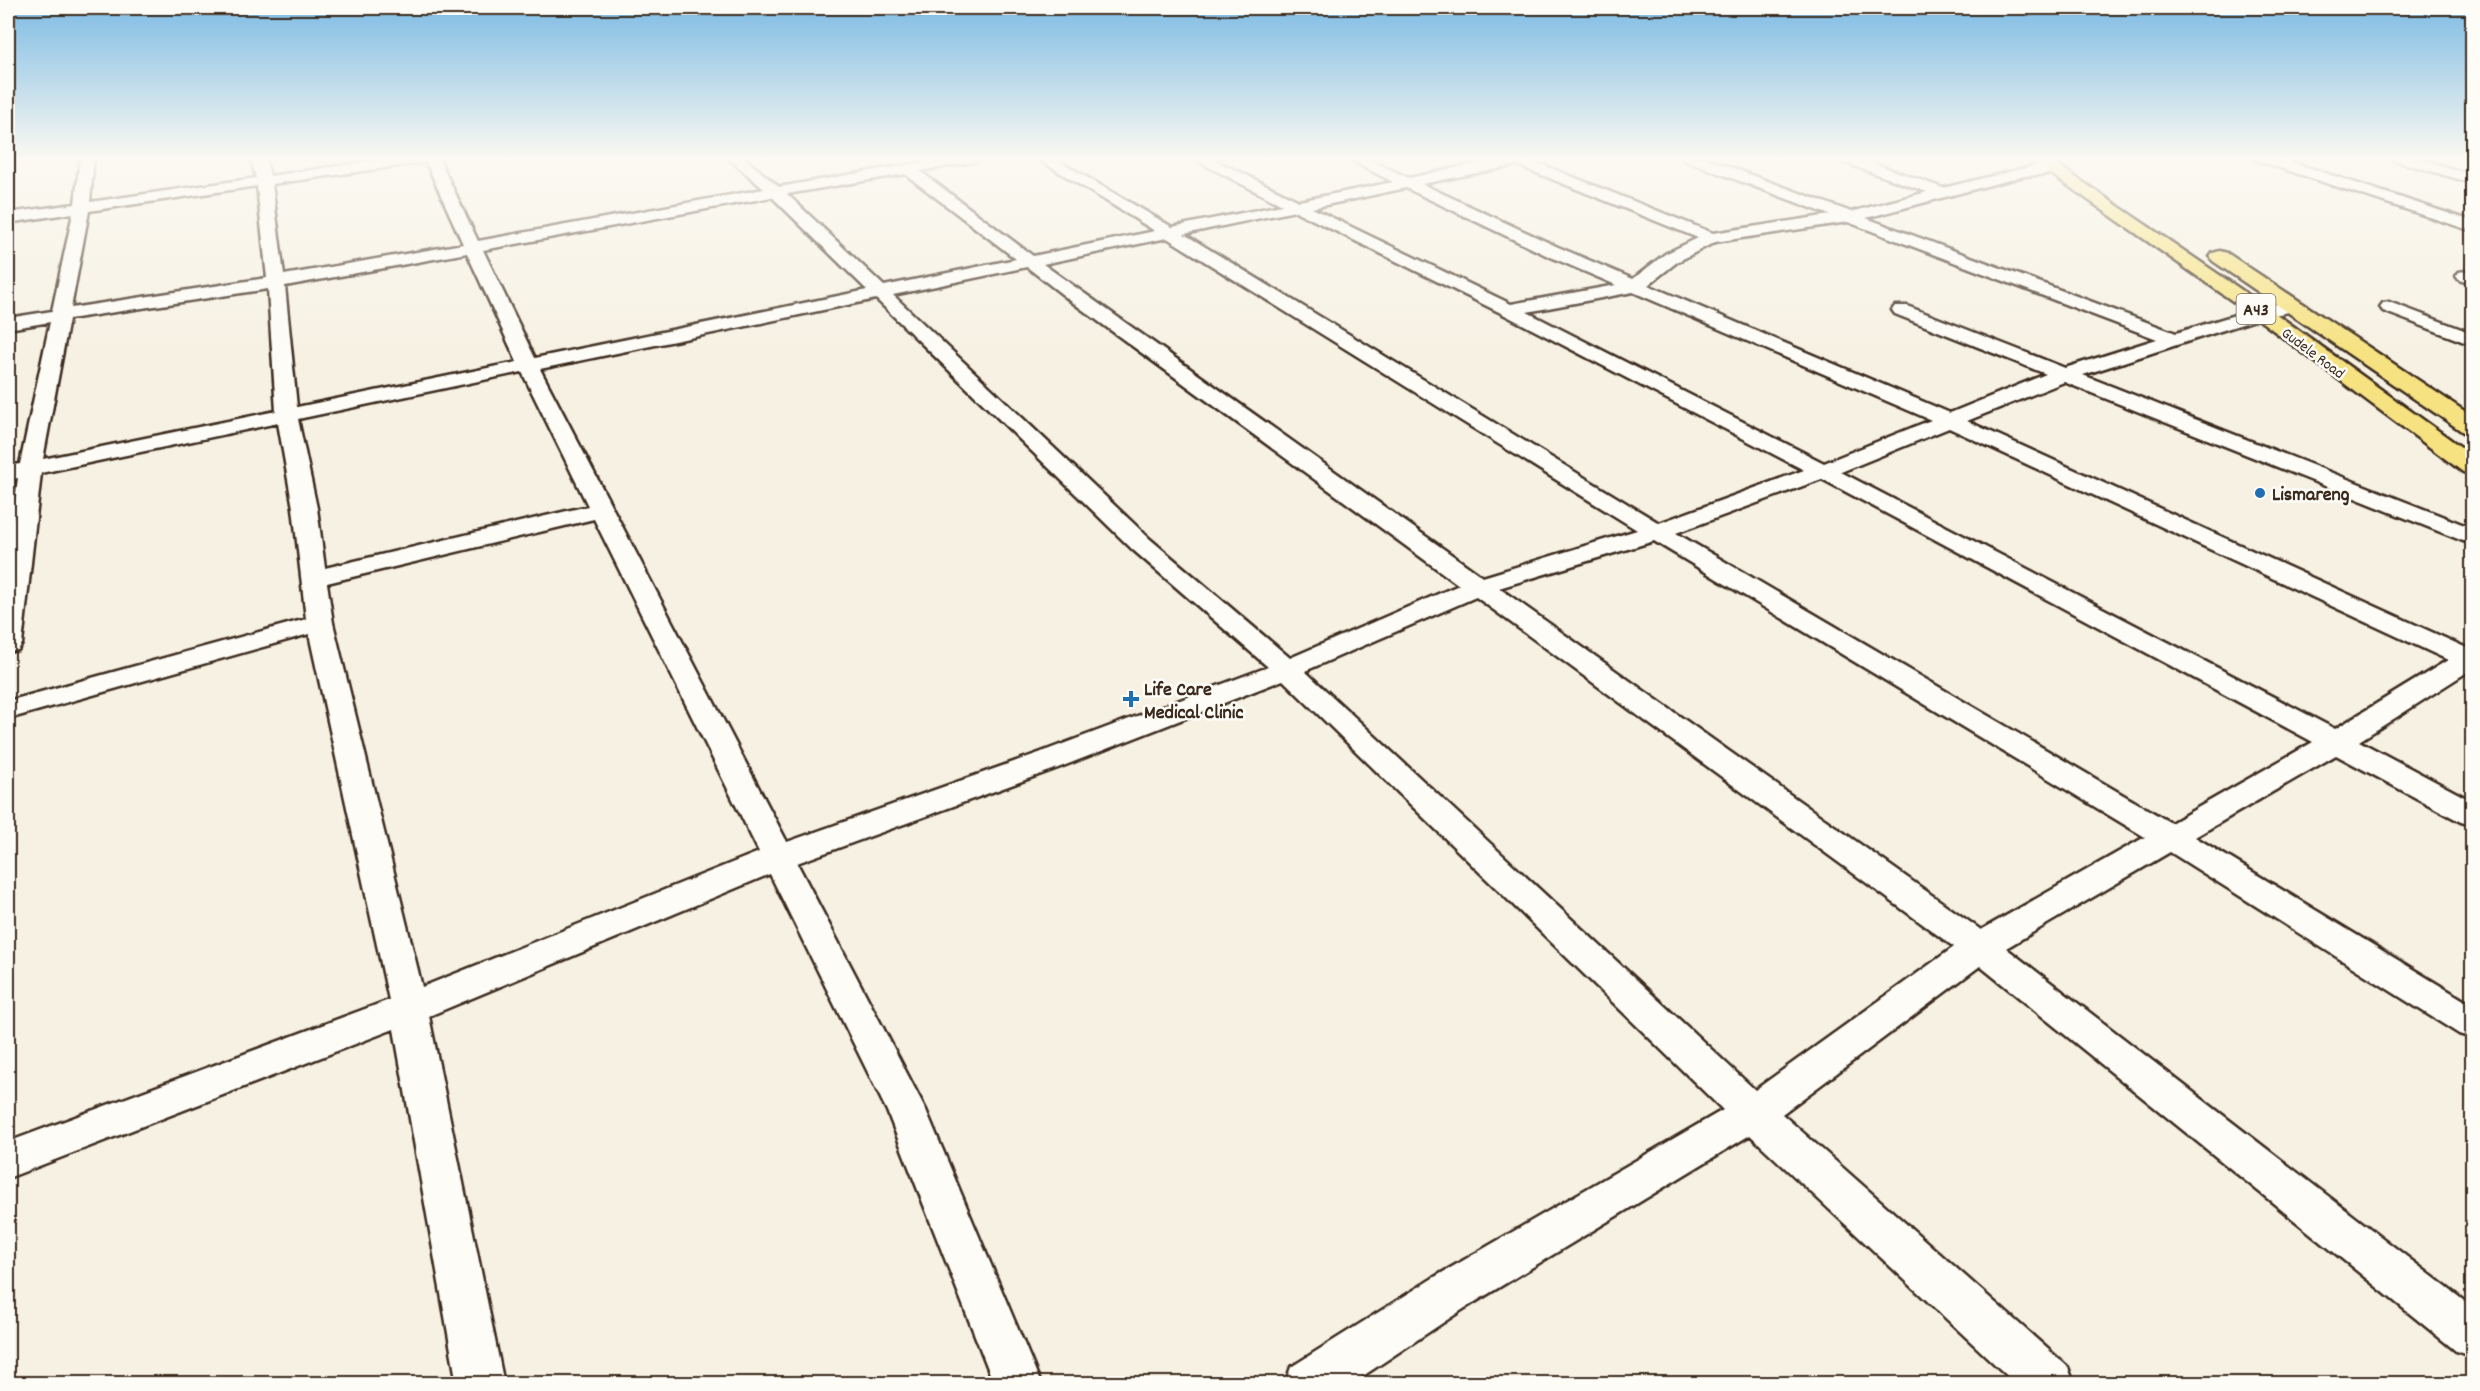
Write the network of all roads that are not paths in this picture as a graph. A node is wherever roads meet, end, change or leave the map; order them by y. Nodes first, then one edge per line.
1 (79, 222) edge
2 (268, 222) edge
3 (461, 222) edge
4 (611, 222) edge
5 (807, 222) edge
6 (978, 222) edge
7 (1152, 222) edge
8 (1217, 222) edge
9 (1327, 222) edge
10 (1491, 222) edge
11 (1672, 222) edge
12 (1823, 222) edge
13 (1861, 222) edge
14 (2127, 222) edge
15 (1169, 232) junction
16 (1710, 238) junction
17 (473, 247) junction
18 (2208, 248) dead end
19 (1029, 261) junction
20 (276, 282) junction
21 (1636, 286) junction
22 (878, 292) junction
23 (2293, 306) junction
24 (2389, 307) dead end
25 (1509, 310) junction
26 (1901, 310) dead end
27 (2261, 312) junction
28 (62, 314) junction
29 (8, 323) edge
30 (2176, 339) junction
31 (2472, 339) edge
32 (528, 365) junction
33 (2065, 374) junction
34 (287, 415) junction
35 (1949, 420) junction
36 (2472, 427) edge
37 (2472, 467) edge
38 (30, 469) junction
39 (1823, 471) junction
40 (8, 473) edge
41 (602, 510) junction
42 (1657, 532) junction
43 (2472, 536) edge
44 (315, 578) junction
45 (1479, 586) junction
46 (320, 623) junction
47 (8, 644) edge
48 (2471, 659) edge
49 (1287, 669) junction
50 (8, 710) edge
51 (2338, 741) junction
52 (2472, 814) edge
53 (2170, 837) junction
54 (779, 857) junction
55 (1980, 947) junction
56 (409, 1008) junction
57 (2472, 1023) edge
58 (1753, 1113) junction
59 (8, 1160) edge
60 (2472, 1335) edge
61 (481, 1383) edge
62 (1018, 1383) edge
63 (1308, 1383) edge
64 (2051, 1383) edge

1 - 28 street
2 - 20 street
3 - 17 street
4 - 17 street
5 - 22 street
6 - 19 street
7 - 15 street
8 - 15 street
9 - 25 street
10 - 21 street
11 - 16 street
12 - 16 street
13 - 30 street
14 - 27 highway, Gudele Road / A43
15 - 19 street
15 - 42 street
16 - 21 street
17 - 20 street
17 - 32 street
18 - 23 highway, Gudele Road / A43
19 - 22 street
19 - 45 street
20 - 28 street
20 - 34 street
21 - 25 street
21 - 35 street
22 - 32 street
22 - 49 street
23 - 27 street
23 - 36 highway, Gudele Road / A43
24 - 31 street
25 - 39 street
26 - 33 street
27 - 30 street
27 - 37 highway, Gudele Road / A43
28 - 29 street
28 - 38 street
30 - 33 street
32 - 34 street
32 - 41 street
33 - 35 street
33 - 43 street
34 - 38 street
34 - 44 street
35 - 39 street
35 - 48 street
38 - 40 street
38 - 47 street
39 - 42 street
39 - 51 street
41 - 44 street
41 - 54 street
42 - 45 street
42 - 53 street
44 - 46 street
45 - 49 street
45 - 55 street
46 - 50 street
46 - 56 street
48 - 51 street
49 - 54 street
49 - 58 street
51 - 52 street
51 - 53 street
53 - 55 street
53 - 57 street
54 - 56 street
54 - 62 street
55 - 58 street
55 - 60 street
56 - 59 street
56 - 61 street
58 - 63 street
58 - 64 street

